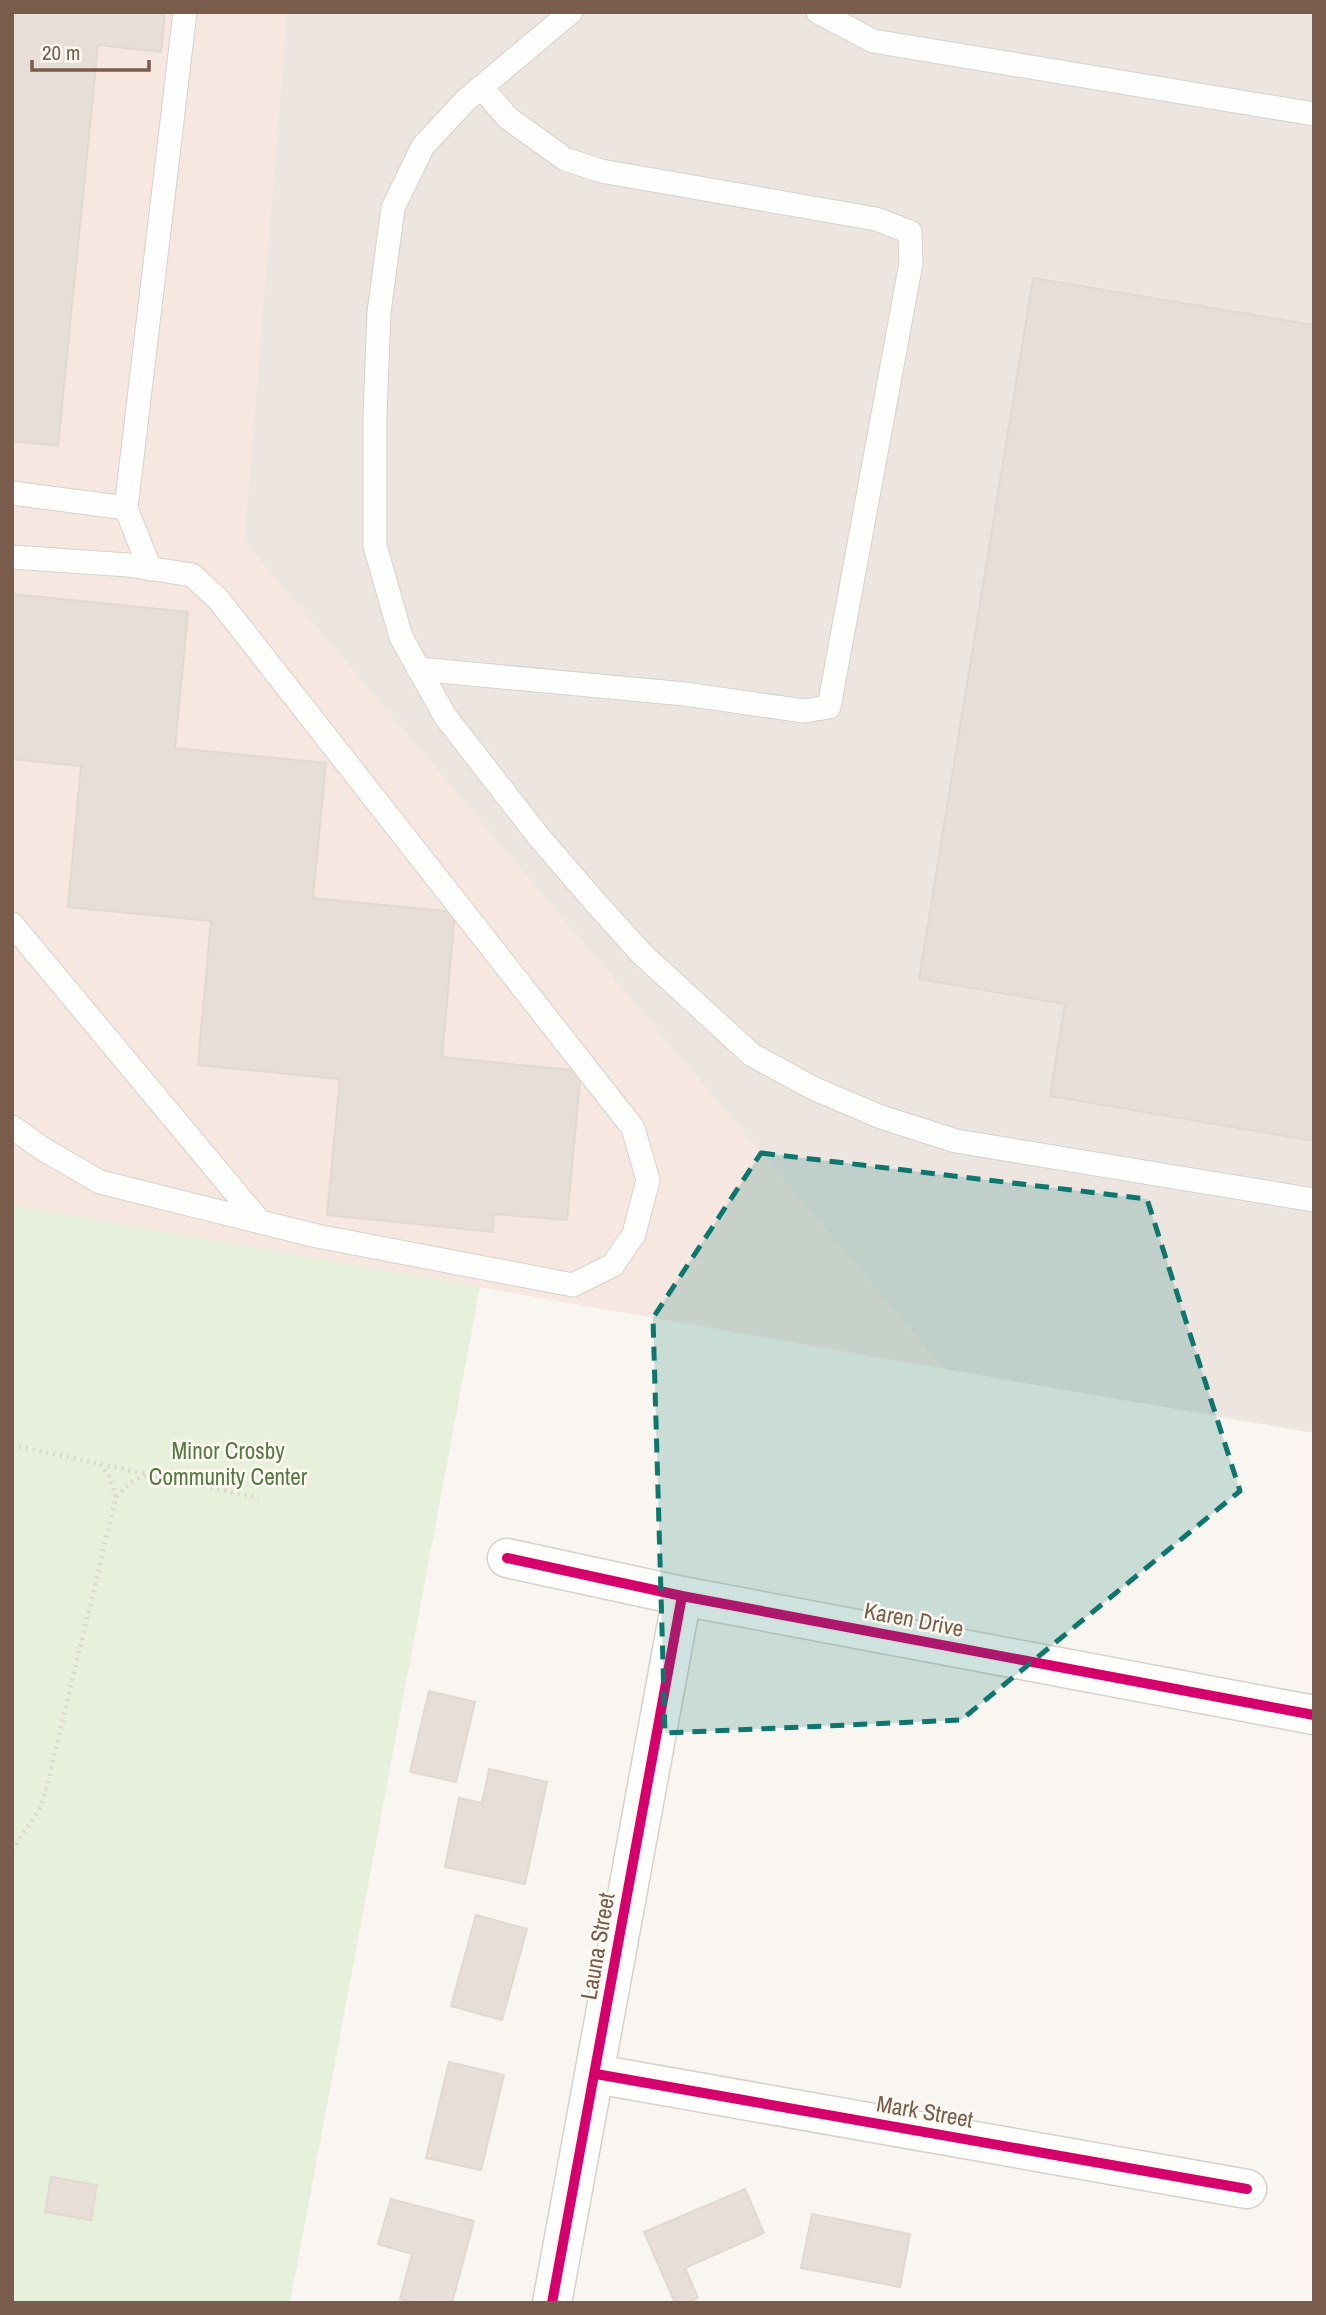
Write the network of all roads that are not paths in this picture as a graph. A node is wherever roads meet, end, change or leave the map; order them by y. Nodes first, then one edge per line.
1 (185, 12) edge
2 (571, 12) edge
3 (818, 12) edge
4 (481, 87) junction
5 (1314, 114) edge
6 (12, 493) edge
7 (126, 508) junction
8 (12, 557) edge
9 (150, 569) junction
10 (418, 669) junction
11 (12, 924) edge
12 (12, 1127) edge
13 (1314, 1200) edge
14 (260, 1222) junction
15 (507, 1558) dead end
16 (682, 1596) junction
17 (1314, 1715) edge
18 (596, 2074) junction
19 (1247, 2189) dead end
20 (552, 2303) edge

1 - 7 lane
2 - 4 lane
3 - 5 lane
4 - 10 lane
4 - 10 lane
6 - 7 lane
7 - 9 lane
8 - 9 lane
9 - 14 lane
10 - 13 lane
11 - 14 lane
12 - 14 lane
15 - 16 street, Karen Drive
16 - 17 street, Karen Drive
16 - 18 street, Launa Street
18 - 19 street, Mark Street
18 - 20 street, Launa Street

